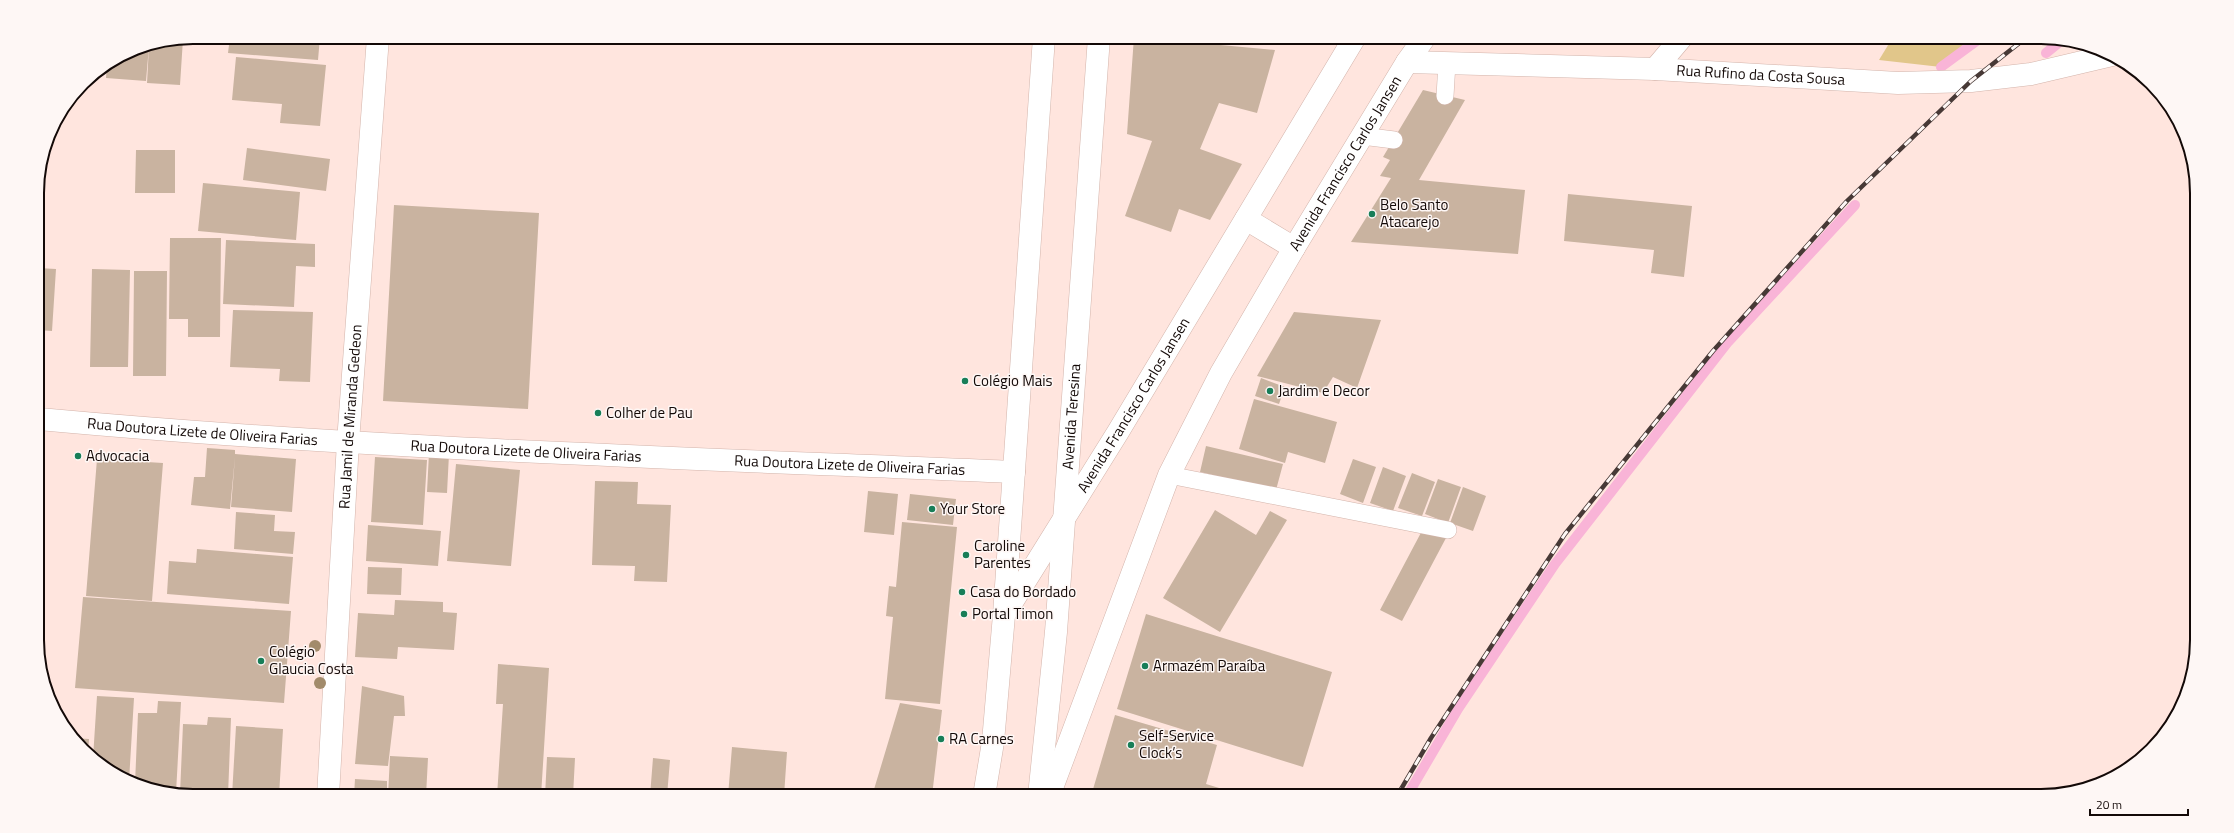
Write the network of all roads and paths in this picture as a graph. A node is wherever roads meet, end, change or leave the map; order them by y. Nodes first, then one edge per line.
1 (377, 44) edge
2 (1044, 44) edge
3 (1098, 44) edge
4 (1352, 44) edge
5 (1420, 44) edge
6 (1676, 44) edge
7 (2103, 57) edge
8 (1407, 62) junction
9 (1447, 63) junction
10 (1655, 69) junction
11 (1445, 96) dead end
12 (1362, 136) junction
13 (1394, 140) dead end
14 (1246, 219) junction
15 (1294, 248) junction
16 (44, 419) edge
17 (348, 442) junction
18 (1014, 472) junction
19 (1169, 475) junction
20 (1064, 519) junction
21 (1448, 530) dead end
22 (1004, 616) junction
23 (328, 789) edge
24 (985, 789) edge
25 (1040, 789) edge
26 (1052, 789) edge

1 - 17 main road, Rua Jamil de Miranda Gedeon
2 - 18 main road
3 - 20 main road, Avenida Teresina
4 - 14 main road, Avenida Francisco Carlos Jansen
5 - 8 main road, Avenida Francisco Carlos Jansen
6 - 10 main road
7 - 10 main road, Rua Rufino da Costa Sousa
8 - 9 main road, Rua Rufino da Costa Sousa
8 - 12 main road, Avenida Francisco Carlos Jansen
9 - 10 main road, Rua Rufino da Costa Sousa
9 - 11 lane
12 - 13 lane
12 - 15 main road, Avenida Francisco Carlos Jansen
14 - 15 main road
14 - 20 main road, Avenida Francisco Carlos Jansen
15 - 19 main road, Avenida Francisco Carlos Jansen
16 - 17 main road, Rua Doutora Lizete de Oliveira Farias
17 - 18 main road, Rua Doutora Lizete de Oliveira Farias
17 - 23 main road, Rua Jamil de Miranda Gedeon
18 - 22 main road
19 - 21 lane
19 - 26 main road, Avenida Francisco Carlos Jansen
20 - 22 main road, Avenida Francisco Carlos Jansen
20 - 25 main road, Avenida Teresina
22 - 24 main road, Avenida Francisco Carlos Jansen

